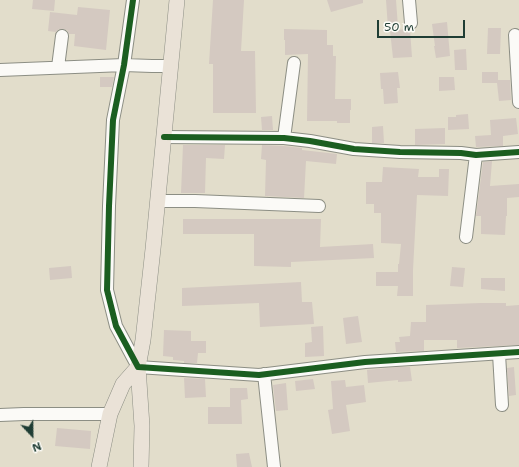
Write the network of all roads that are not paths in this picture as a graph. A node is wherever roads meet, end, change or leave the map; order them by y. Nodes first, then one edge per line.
1 (133, 0) edge
2 (177, 0) edge
3 (409, 0) edge
4 (411, 23) dead end
5 (515, 35) dead end
6 (62, 36) dead end
7 (294, 63) dead end
8 (124, 65) junction
9 (171, 66) junction
10 (58, 67) junction
11 (0, 70) edge
12 (519, 102) edge
13 (164, 137) junction
14 (284, 138) junction
15 (519, 152) edge
16 (476, 155) junction
17 (157, 201) junction
18 (319, 206) dead end
19 (466, 237) dead end
20 (519, 352) edge
21 (499, 354) junction
22 (138, 367) junction
23 (264, 374) junction
24 (502, 405) dead end
25 (110, 414) junction
26 (0, 415) edge
27 (99, 467) edge
28 (141, 467) edge
29 (274, 467) edge

1 - 8 street
2 - 9 main road
3 - 4 street
5 - 12 street
6 - 10 street
7 - 14 street
8 - 9 street
8 - 10 street
8 - 22 street
9 - 13 main road
10 - 11 street
13 - 14 street
13 - 17 main road
14 - 16 street
15 - 16 street
16 - 19 street
17 - 18 street
17 - 22 main road
20 - 21 street
21 - 23 street
21 - 24 street
22 - 23 street
22 - 25 main road
22 - 28 main road
23 - 29 street
25 - 26 street
25 - 27 main road

